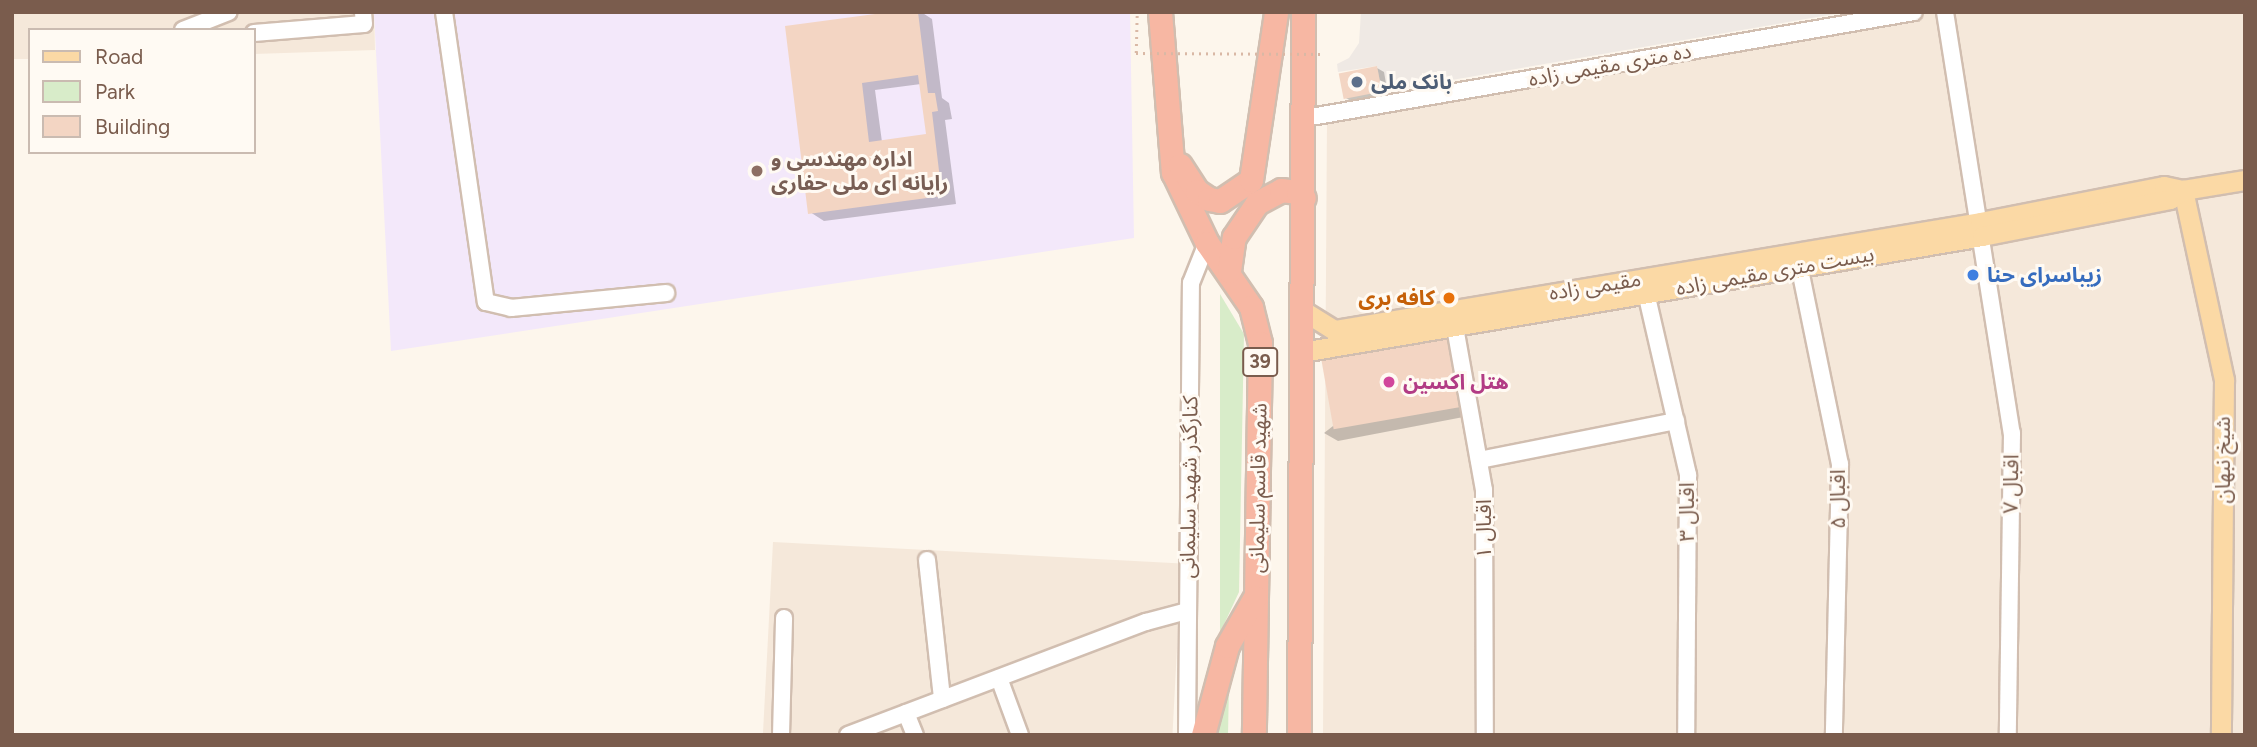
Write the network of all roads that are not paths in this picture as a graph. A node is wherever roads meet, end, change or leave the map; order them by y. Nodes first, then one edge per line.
1 (229, 12) edge
2 (363, 12) edge
3 (444, 12) edge
4 (1160, 12) edge
5 (1276, 12) edge
6 (1303, 12) edge
7 (1914, 12) edge
8 (1945, 12) edge
9 (190, 28) edge
10 (256, 33) edge
11 (1306, 118) junction
12 (1171, 142) junction
13 (2245, 180) edge
14 (2183, 190) junction
15 (1304, 198) junction
16 (1981, 229) junction
17 (1207, 243) junction
18 (1798, 260) junction
19 (1228, 271) junction
20 (1645, 286) junction
21 (666, 293) dead end
22 (1302, 310) junction
23 (1453, 318) junction
24 (1302, 352) junction
25 (1676, 421) junction
26 (1479, 460) junction
27 (927, 560) dead end
28 (1256, 595) junction
29 (1187, 611) junction
30 (785, 618) dead end
31 (999, 678) junction
32 (942, 699) junction
33 (906, 713) junction
34 (781, 735) edge
35 (848, 735) edge
36 (915, 735) edge
37 (1020, 735) edge
38 (1187, 735) edge
39 (1203, 735) edge
40 (1254, 735) edge
41 (1299, 735) edge
42 (1485, 735) edge
43 (1686, 735) edge
44 (1834, 735) edge
45 (2008, 735) edge
46 (2221, 735) edge

1 - 9 street
2 - 10 street
3 - 21 street
4 - 12 highway, شهید قاسم سلیمانی / 39
5 - 12 highway
6 - 11 highway, شهید قاسم سلیمانی / 39
7 - 11 street, ده متری مقیمی زاده
8 - 16 street, اقبال ۷
11 - 15 highway, شهید قاسم سلیمانی / 39
12 - 17 highway, شهید قاسم سلیمانی / 39
13 - 14 main road, بیست متری مقیمی زاده
14 - 16 main road, بیست متری مقیمی زاده
14 - 46 main road, شیخ نبهان
15 - 19 highway
15 - 22 highway, شهید قاسم سلیمانی / 39
16 - 18 main road, بیست متری مقیمی زاده
16 - 45 street, اقبال ۷
17 - 19 highway, شهید قاسم سلیمانی / 39
17 - 29 street, کنارگذر شهید سلیمانی
18 - 20 main road, بیست متری مقیمی زاده
18 - 44 street, اقبال ۵
19 - 28 highway, شهید قاسم سلیمانی / 39
20 - 23 main road, بیست متری مقیمی زاده
20 - 25 street, اقبال ۳
22 - 23 main road
22 - 24 highway, شهید قاسم سلیمانی / 39
23 - 24 main road, بیست متری مقیمی زاده
23 - 26 street, اقبال ۱
24 - 41 highway, شهید قاسم سلیمانی / 39
25 - 26 street
25 - 43 street, اقبال ۳
26 - 42 street, اقبال ۱
27 - 32 street
28 - 39 highway
28 - 40 highway, شهید قاسم سلیمانی / 39
29 - 31 street
29 - 38 street, کنارگذر شهید سلیمانی
30 - 34 street
31 - 32 street
31 - 37 street
32 - 33 street
33 - 35 street
33 - 36 street

